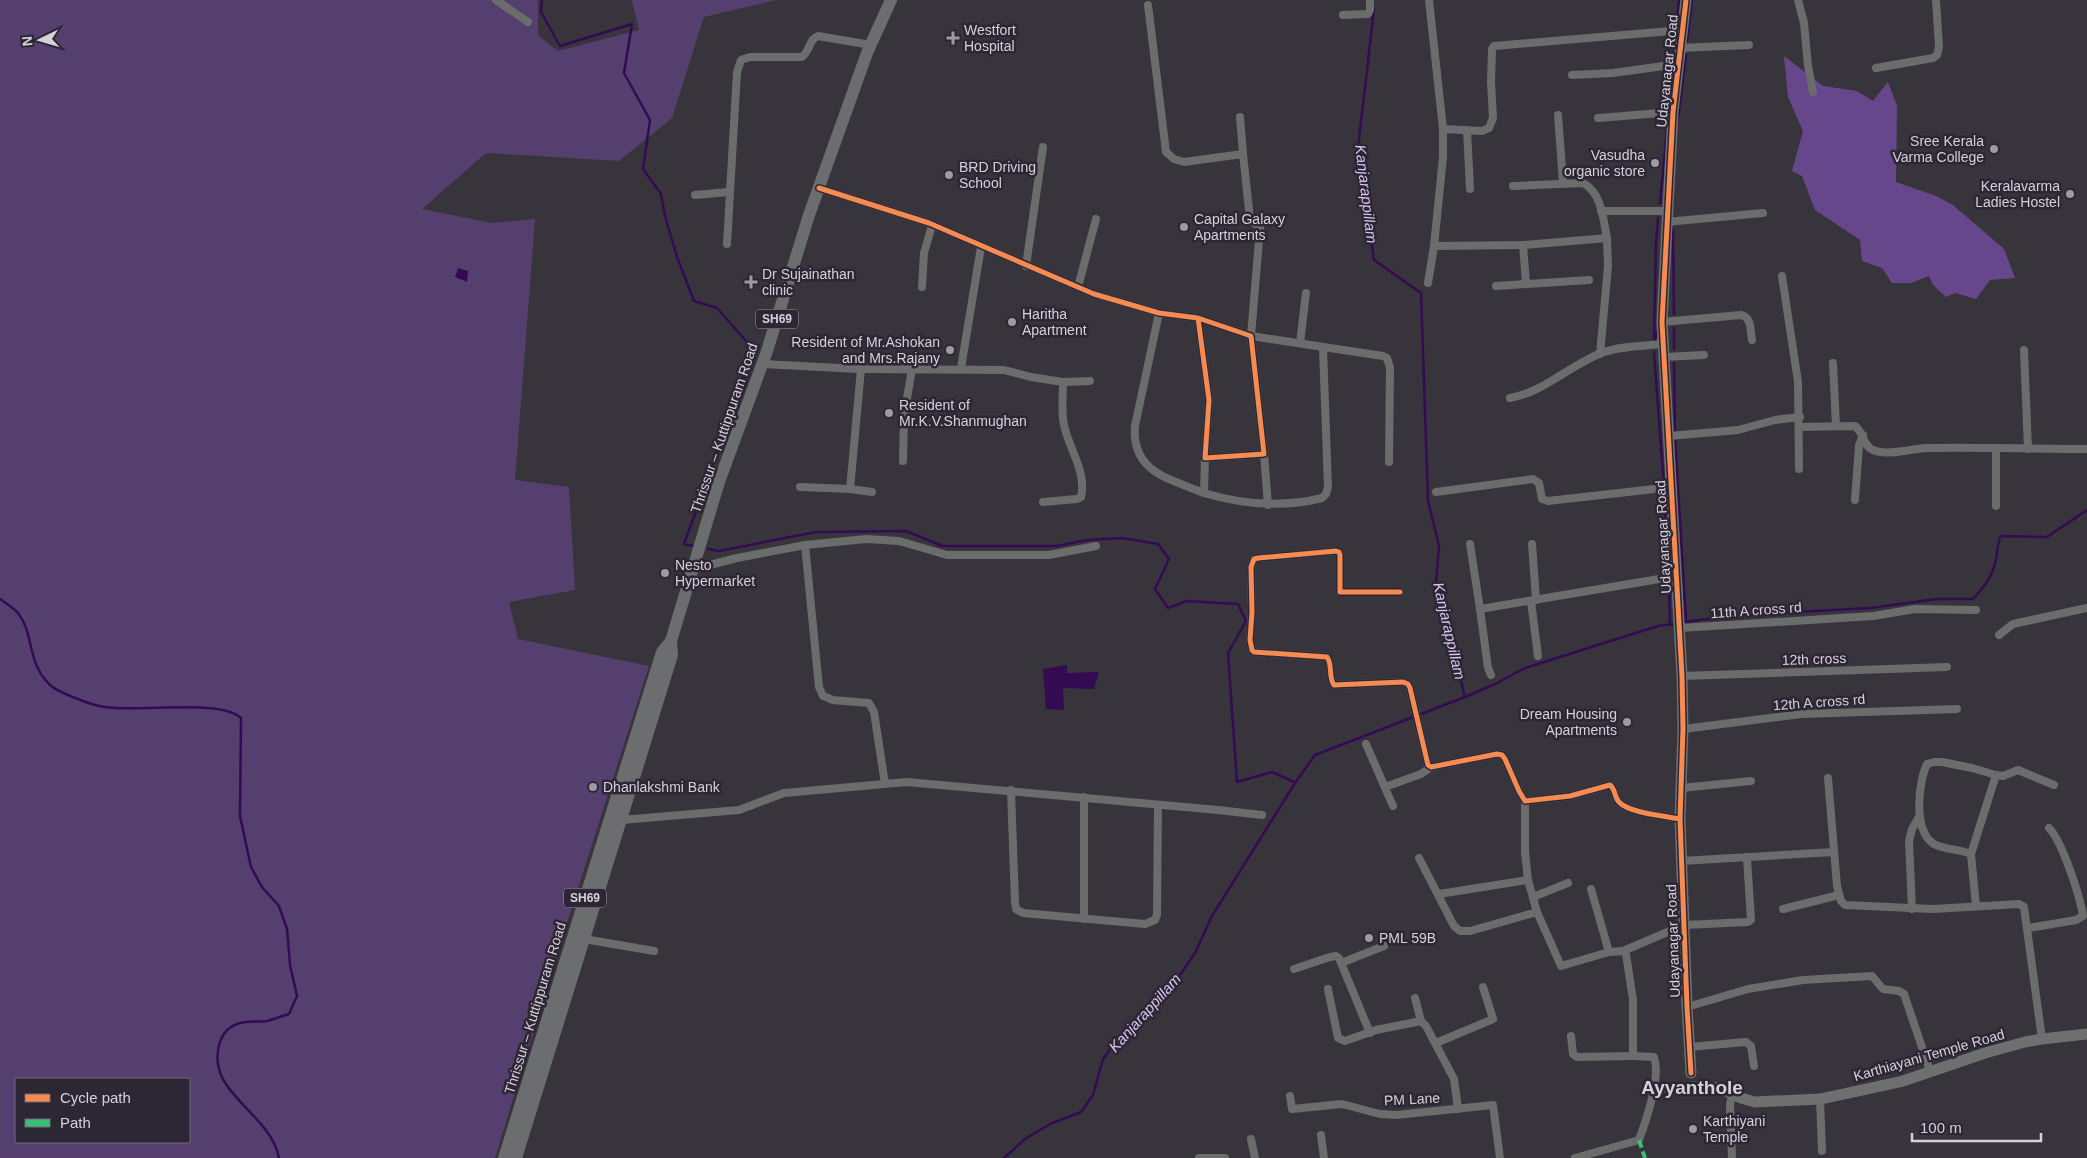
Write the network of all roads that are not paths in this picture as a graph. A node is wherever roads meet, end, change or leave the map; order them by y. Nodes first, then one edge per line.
1 (496, 0) edge
2 (891, 0) edge
3 (1370, 0) edge
4 (1429, 0) edge
5 (1686, 0) edge
6 (1798, 0) edge
7 (1936, 0) edge
8 (1148, 5) dead end
9 (1343, 15) dead end
10 (528, 22) dead end
11 (1682, 30) junction
12 (871, 44) junction
13 (1749, 45) dead end
14 (1680, 48) junction
15 (1678, 64) junction
16 (1876, 68) dead end
17 (1572, 75) dead end
18 (1813, 92) dead end
19 (1673, 112) junction
20 (1558, 115) dead end
21 (1240, 117) dead end
22 (1598, 118) dead end
23 (1443, 129) junction
24 (1468, 130) junction
25 (1044, 147) dead end
26 (1243, 154) junction
27 (1563, 183) junction
28 (1513, 186) dead end
29 (819, 188) junction
30 (1470, 189) dead end
31 (729, 192) junction
32 (694, 194) dead end
33 (1601, 211) junction
34 (1763, 213) dead end
35 (1667, 216) junction
36 (1096, 219) dead end
37 (932, 224) junction
38 (1607, 238) junction
39 (727, 244) dead end
40 (1523, 245) junction
41 (1434, 246) junction
42 (981, 247) junction
43 (1026, 266) junction
44 (1782, 276) dead end
45 (1589, 280) dead end
46 (1428, 283) dead end
47 (1526, 283) junction
48 (1496, 286) dead end
49 (922, 287) dead end
50 (1078, 287) junction
51 (1306, 293) dead end
52 (1159, 313) junction
53 (1198, 318) junction
54 (1662, 322) junction
55 (1251, 336) junction
56 (1752, 340) dead end
57 (1300, 343) junction
58 (1663, 344) junction
59 (1323, 348) junction
60 (2024, 350) dead end
61 (1600, 354) junction
62 (1704, 355) dead end
63 (1664, 357) junction
64 (1833, 363) dead end
65 (762, 364) junction
66 (961, 368) junction
67 (861, 369) junction
68 (912, 369) junction
69 (1090, 381) dead end
70 (1063, 382) junction
71 (1510, 398) dead end
72 (1800, 417) junction
73 (1836, 426) junction
74 (1799, 427) junction
75 (1863, 435) junction
76 (1674, 436) junction
77 (1996, 449) junction
78 (2028, 449) junction
79 (2087, 449) edge
80 (1264, 454) junction
81 (1205, 458) junction
82 (903, 461) dead end
83 (1388, 462) dead end
84 (1799, 469) dead end
85 (800, 487) dead end
86 (1672, 487) junction
87 (850, 488) junction
88 (872, 492) dead end
89 (1436, 492) dead end
90 (1204, 493) junction
91 (1855, 500) dead end
92 (1043, 502) dead end
93 (1268, 505) junction
94 (1996, 506) dead end
95 (1470, 544) dead end
96 (1532, 544) dead end
97 (805, 545) junction
98 (1096, 546) dead end
99 (694, 569) junction
100 (1677, 576) junction
101 (1400, 592) dead end
102 (1534, 600) junction
103 (2087, 608) edge
104 (1480, 609) junction
105 (1976, 610) dead end
106 (1679, 625) junction
107 (1999, 635) dead end
108 (671, 641) junction
109 (1538, 656) dead end
110 (1947, 667) dead end
111 (1491, 676) dead end
112 (1682, 676) junction
113 (1957, 709) dead end
114 (1683, 729) junction
115 (1366, 744) dead end
116 (1431, 767) junction
117 (1996, 775) junction
118 (1828, 778) dead end
119 (1751, 781) dead end
120 (885, 784) junction
121 (2054, 785) dead end
122 (1385, 787) junction
123 (1681, 788) junction
124 (1011, 790) junction
125 (1084, 797) junction
126 (1526, 801) junction
127 (1158, 805) junction
128 (1393, 806) dead end
129 (1262, 815) dead end
130 (1919, 817) junction
131 (1680, 819) junction
132 (622, 820) junction
133 (2049, 828) dead end
134 (1834, 852) junction
135 (1971, 854) junction
136 (1419, 858) dead end
137 (1746, 858) junction
138 (1681, 861) junction
139 (1528, 880) junction
140 (1568, 882) dead end
141 (1591, 889) dead end
142 (1439, 894) junction
143 (1839, 894) junction
144 (1533, 897) junction
145 (1976, 906) junction
146 (1783, 909) dead end
147 (1912, 909) junction
148 (1537, 912) junction
149 (1084, 919) junction
150 (2084, 920) edge
151 (1684, 926) junction
152 (2028, 928) junction
153 (584, 939) junction
154 (1384, 946) dead end
155 (654, 951) dead end
156 (1623, 951) junction
157 (1609, 952) junction
158 (1341, 963) junction
159 (1294, 969) dead end
160 (1483, 986) dead end
161 (1328, 989) dead end
162 (1415, 998) dead end
163 (1687, 1007) junction
164 (1421, 1021) junction
165 (1370, 1033) junction
166 (2087, 1034) edge
167 (1571, 1036) dead end
168 (2042, 1039) junction
169 (1436, 1043) junction
170 (1689, 1047) junction
171 (1633, 1056) junction
172 (1754, 1066) dead end
173 (1930, 1071) junction
174 (1691, 1073) junction
175 (1705, 1087) junction
176 (1687, 1088) junction
177 (1653, 1089) junction
178 (1732, 1093) junction
179 (1290, 1096) dead end
180 (1820, 1099) junction
181 (1458, 1109) junction
182 (1321, 1135) dead end
183 (1251, 1139) dead end
184 (1822, 1151) dead end
185 (504, 1158) edge
186 (516, 1158) edge
187 (1199, 1158) edge
188 (1225, 1158) edge
189 (1255, 1158) edge
190 (1324, 1158) edge
191 (1500, 1158) edge
192 (1575, 1158) edge
193 (1732, 1158) edge

1 - 10 street
2 - 12 main road, Thrissur – Kuttippuram Road / SH69
3 - 9 street
4 - 23 street
5 - 11 street, Udayanagar Road
6 - 18 street
7 - 16 street
8 - 26 street
11 - 14 street, Udayanagar Road
11 - 24 street
12 - 29 main road, Thrissur – Kuttippuram Road / SH69
12 - 31 street
13 - 14 street
14 - 15 street, Udayanagar Road
15 - 17 street
15 - 19 street, Udayanagar Road
19 - 22 street
19 - 35 street, Udayanagar Road
20 - 27 street
21 - 26 street
23 - 24 street
23 - 41 street
24 - 30 street
25 - 43 street
26 - 55 street
27 - 28 street
27 - 33 street
29 - 37 street
29 - 65 main road, Thrissur – Kuttippuram Road / SH69
31 - 32 street
31 - 39 street
33 - 35 street
33 - 38 street
34 - 35 street
35 - 54 street, Udayanagar Road
36 - 50 street
37 - 42 street
37 - 49 street
38 - 40 street
38 - 61 street
40 - 41 street
40 - 47 street
41 - 46 street
42 - 43 street
42 - 66 street
43 - 50 street
44 - 72 street
45 - 47 street
47 - 48 street
50 - 52 street
51 - 57 street
52 - 53 street
52 - 90 street
53 - 55 street
53 - 81 street
54 - 56 street
54 - 58 street, Udayanagar Road
55 - 57 street
55 - 80 street
57 - 59 street
58 - 61 street
58 - 63 street, Udayanagar Road
59 - 83 street
59 - 93 street
60 - 78 street
61 - 71 street
62 - 63 street
63 - 76 street, Udayanagar Road
64 - 73 street
65 - 67 street
65 - 99 main road, Thrissur – Kuttippuram Road / SH69
66 - 68 street
66 - 70 street
67 - 68 street
67 - 87 street
68 - 82 street
69 - 70 street
70 - 92 street
72 - 74 street
72 - 76 street
73 - 74 street
73 - 75 street
74 - 84 street
75 - 77 street
75 - 91 street
76 - 86 street, Udayanagar Road
77 - 78 street
77 - 94 street
78 - 79 street
80 - 81 street
80 - 93 street
81 - 90 street
85 - 87 street
86 - 89 street
86 - 100 street, Udayanagar Road
87 - 88 street
90 - 93 street
95 - 104 street
96 - 102 street
97 - 98 street
97 - 99 street
97 - 120 street
99 - 108 main road, Thrissur – Kuttippuram Road / SH69
100 - 102 street
100 - 106 street, Udayanagar Road
101 - 116 street
102 - 104 street
102 - 109 street
103 - 107 street
104 - 111 street
105 - 106 street, 11th A cross rd
106 - 112 street, Udayanagar Road
108 - 132 main road, Thrissur – Kuttippuram Road
108 - 185 main road, Thrissur – Kuttippuram Road / SH69
110 - 112 street, 12th cross
112 - 114 street, Udayanagar Road
113 - 114 street, 12th A cross rd
114 - 123 street, Udayanagar Road
115 - 122 street
116 - 122 street
116 - 126 street
117 - 121 street
117 - 130 street
117 - 135 street
118 - 134 street
119 - 123 street
120 - 124 street
120 - 132 street
122 - 128 street
123 - 131 street, Udayanagar Road
124 - 125 street
124 - 149 street
125 - 127 street
125 - 149 street
126 - 131 street
126 - 139 street
127 - 129 street
127 - 149 street
130 - 135 street
130 - 147 street
131 - 138 street, Udayanagar Road
132 - 153 main road, Thrissur – Kuttippuram Road
133 - 150 street
134 - 137 street
134 - 143 street
135 - 145 street
136 - 142 street
137 - 138 street
137 - 151 street
138 - 151 street, Udayanagar Road
139 - 142 street
139 - 144 street
140 - 144 street
141 - 157 street
142 - 148 street
143 - 146 street
143 - 147 street
144 - 148 street
145 - 147 street
145 - 152 street
148 - 157 street
150 - 152 street
151 - 156 street
151 - 163 street, Udayanagar Road
152 - 168 street
153 - 155 street
153 - 186 main road, Thrissur – Kuttippuram Road
154 - 158 street
156 - 157 street
156 - 171 street
158 - 159 street
158 - 165 street
160 - 169 street
161 - 165 street
162 - 164 street, PM Lane
163 - 170 street, Udayanagar Road
163 - 173 street
164 - 165 street
164 - 169 street, PM Lane
166 - 168 street, Karthiayani Temple Road
167 - 171 street
168 - 173 street, Karthiayani Temple Road
169 - 181 street, PM Lane
170 - 172 street
170 - 174 street, Udayanagar Road
171 - 177 street
173 - 180 street, Karthiayani Temple Road
174 - 175 street
174 - 176 street
175 - 176 street, Karthiayani Temple Road
175 - 178 street, Karthiayani Temple Road
176 - 177 street
177 - 192 street
178 - 180 street, Karthiayani Temple Road
178 - 193 street
179 - 181 street, PM Lane
180 - 184 street
181 - 191 street, PM Lane
182 - 190 street
183 - 189 street
187 - 188 street

